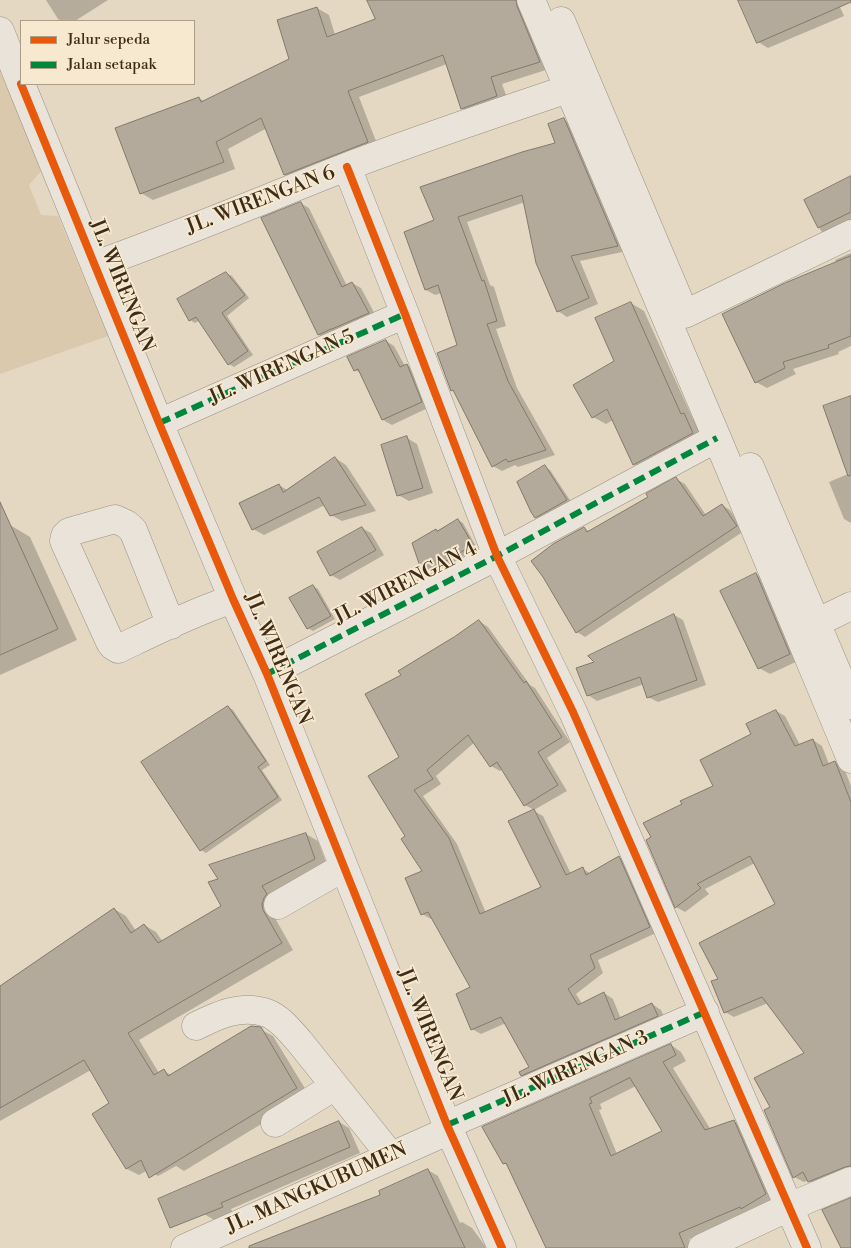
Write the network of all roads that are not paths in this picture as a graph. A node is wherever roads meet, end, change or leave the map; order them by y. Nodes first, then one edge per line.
1 (531, 0) edge
2 (561, 21) dead end
3 (0, 32) edge
4 (20, 82) edge
5 (21, 85) edge
6 (568, 89) junction
7 (347, 167) junction
8 (848, 242) edge
9 (95, 264) junction
10 (405, 314) junction
11 (685, 314) junction
12 (158, 423) junction
13 (717, 438) junction
14 (497, 556) junction
15 (234, 599) junction
16 (851, 606) edge
17 (816, 623) junction
18 (171, 625) junction
19 (267, 674) junction
20 (851, 705) edge
21 (851, 759) edge
22 (344, 867) junction
23 (278, 905) dead end
24 (705, 1012) junction
25 (196, 1026) dead end
26 (335, 1086) junction
27 (275, 1123) dead end
28 (448, 1128) junction
29 (391, 1156) junction
30 (851, 1181) edge
31 (789, 1207) junction
32 (185, 1248) edge
33 (502, 1248) edge
34 (702, 1248) edge
35 (807, 1248) edge

1 - 6 street
2 - 11 street
3 - 4 street, JL. WIRENGAN
5 - 9 street, JL. WIRENGAN
6 - 7 street, JL. WIRENGAN 6
6 - 13 street
7 - 9 street, JL. WIRENGAN 6
7 - 10 street
8 - 11 street
9 - 12 street, JL. WIRENGAN
10 - 12 street, JL. WIRENGAN 5
10 - 14 street
11 - 17 street
12 - 15 street, JL. WIRENGAN
13 - 14 street, JL. WIRENGAN 4
13 - 21 street
14 - 19 street, JL. WIRENGAN 4
14 - 24 street
15 - 18 street
15 - 19 street, JL. WIRENGAN
16 - 17 street
17 - 20 street
18 - 18 street
19 - 22 street, JL. WIRENGAN
22 - 23 street
22 - 28 street, JL. WIRENGAN
24 - 28 street, JL. WIRENGAN 3
24 - 31 street
25 - 26 street
26 - 27 street
26 - 29 street
28 - 29 street, JL. MANGKUBUMEN
28 - 33 street, JL. WIRENGAN
29 - 32 street, JL. MANGKUBUMEN
30 - 31 street
31 - 34 street
31 - 35 street

